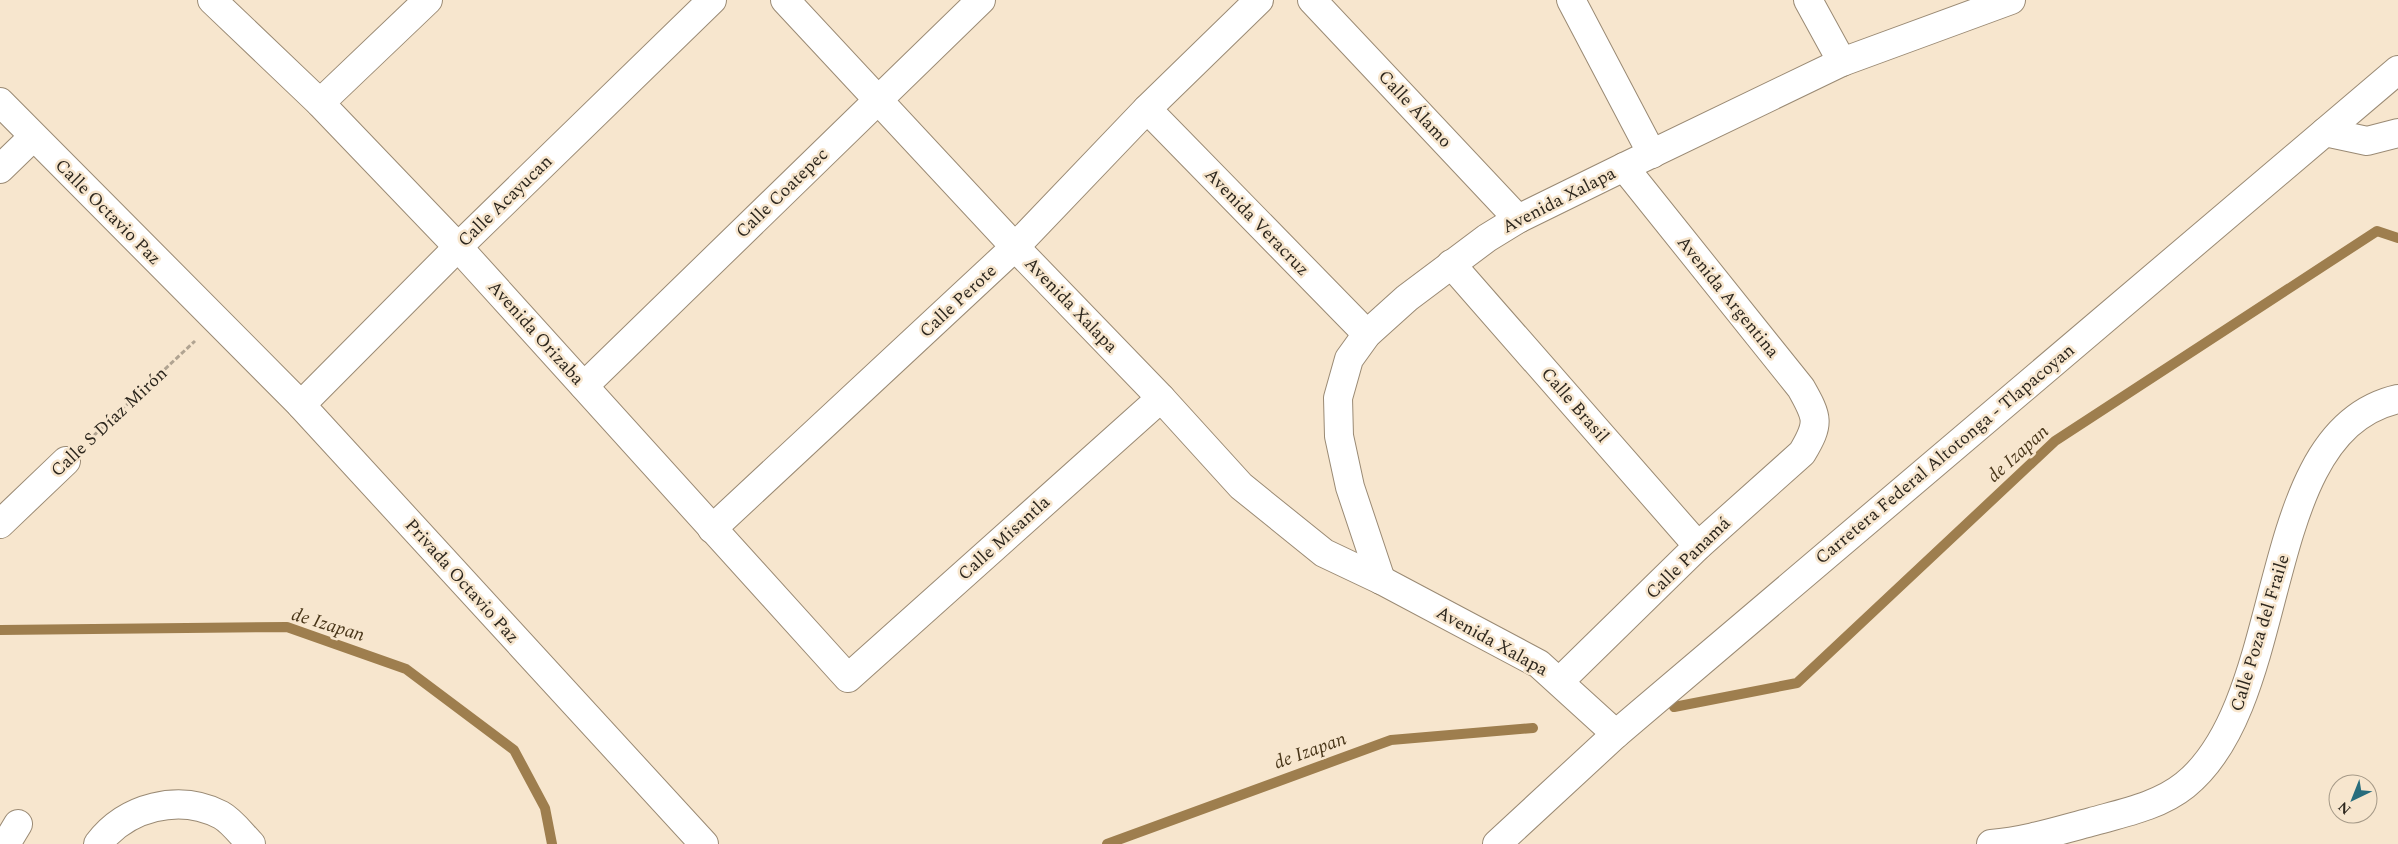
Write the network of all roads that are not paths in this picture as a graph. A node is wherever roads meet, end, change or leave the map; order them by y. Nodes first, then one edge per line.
1 (212, 0) edge
2 (428, 0) edge
3 (712, 0) edge
4 (785, 0) edge
5 (981, 0) edge
6 (1259, 0) edge
7 (1312, 0) edge
8 (1571, 0) edge
9 (1808, 0) edge
10 (2010, 0) edge
11 (1842, 62) junction
12 (2398, 70) edge
13 (878, 100) junction
14 (0, 102) edge
15 (320, 103) junction
16 (1147, 109) junction
17 (2325, 132) junction
18 (2398, 133) edge
19 (33, 137) junction
20 (1652, 154) junction
21 (1624, 167) junction
22 (0, 169) edge
23 (1518, 219) junction
24 (458, 246) junction
25 (1015, 248) junction
26 (1451, 264) junction
27 (218, 321) joint
28 (1367, 334) junction
29 (584, 386) junction
30 (1161, 398) junction
31 (2398, 399) edge
32 (301, 405) junction
33 (1814, 434) joint
34 (66, 461) road end
35 (0, 524) edge
36 (712, 529) junction
37 (1698, 546) junction
38 (1381, 580) junction
39 (848, 678) joint
40 (1560, 681) junction
41 (1616, 734) junction
42 (98, 844) edge
43 (251, 844) edge
44 (704, 844) edge
45 (1497, 844) edge
46 (1991, 844) edge

1 - 15 street, Avenida Orizaba
2 - 15 street
3 - 24 street, Calle Acayucan
4 - 13 street, Avenida Xalapa
5 - 13 street, Calle Coatepec
6 - 16 street, Calle Perote
7 - 23 street, Calle Álamo
8 - 20 street
9 - 11 street
10 - 11 street, Avenida Xalapa
11 - 20 street, Avenida Xalapa
12 - 17 street, Carretera Federal Altotonga - Tlapacoyan
13 - 25 street, Avenida Xalapa
13 - 29 street, Calle Coatepec
14 - 19 street, Calle Octavio Paz
15 - 24 street, Avenida Orizaba
16 - 25 street, Calle Perote
16 - 28 street, Avenida Veracruz
17 - 18 street
17 - 41 street, Carretera Federal Altotonga - Tlapacoyan
19 - 22 street
19 - 27 street, Calle Octavio Paz
20 - 21 street, Avenida Xalapa
21 - 23 street, Avenida Xalapa
21 - 33 street, Avenida Argentina
23 - 26 street, Avenida Xalapa
24 - 29 street, Avenida Orizaba
24 - 32 street, Calle Acayucan
25 - 30 street, Avenida Xalapa
25 - 36 street, Calle Perote
26 - 28 street, Avenida Xalapa
26 - 37 street, Calle Brasil
27 - 32 street, Privada Octavio Paz
28 - 38 street, Avenida Xalapa
29 - 36 street, Avenida Orizaba
30 - 38 street, Avenida Xalapa
30 - 39 street, Calle Misantla
31 - 46 street, Calle Poza del Fraile
32 - 44 street, Privada Octavio Paz
33 - 37 street, Calle Panamá
34 - 35 street, Calle S Díaz Mirón
36 - 39 street, Avenida Orizaba
37 - 40 street, Calle Panamá
38 - 40 street, Avenida Xalapa
40 - 41 street, Avenida Xalapa
41 - 45 street, Carretera Federal Altotonga - Tlapacoyan
42 - 43 street

